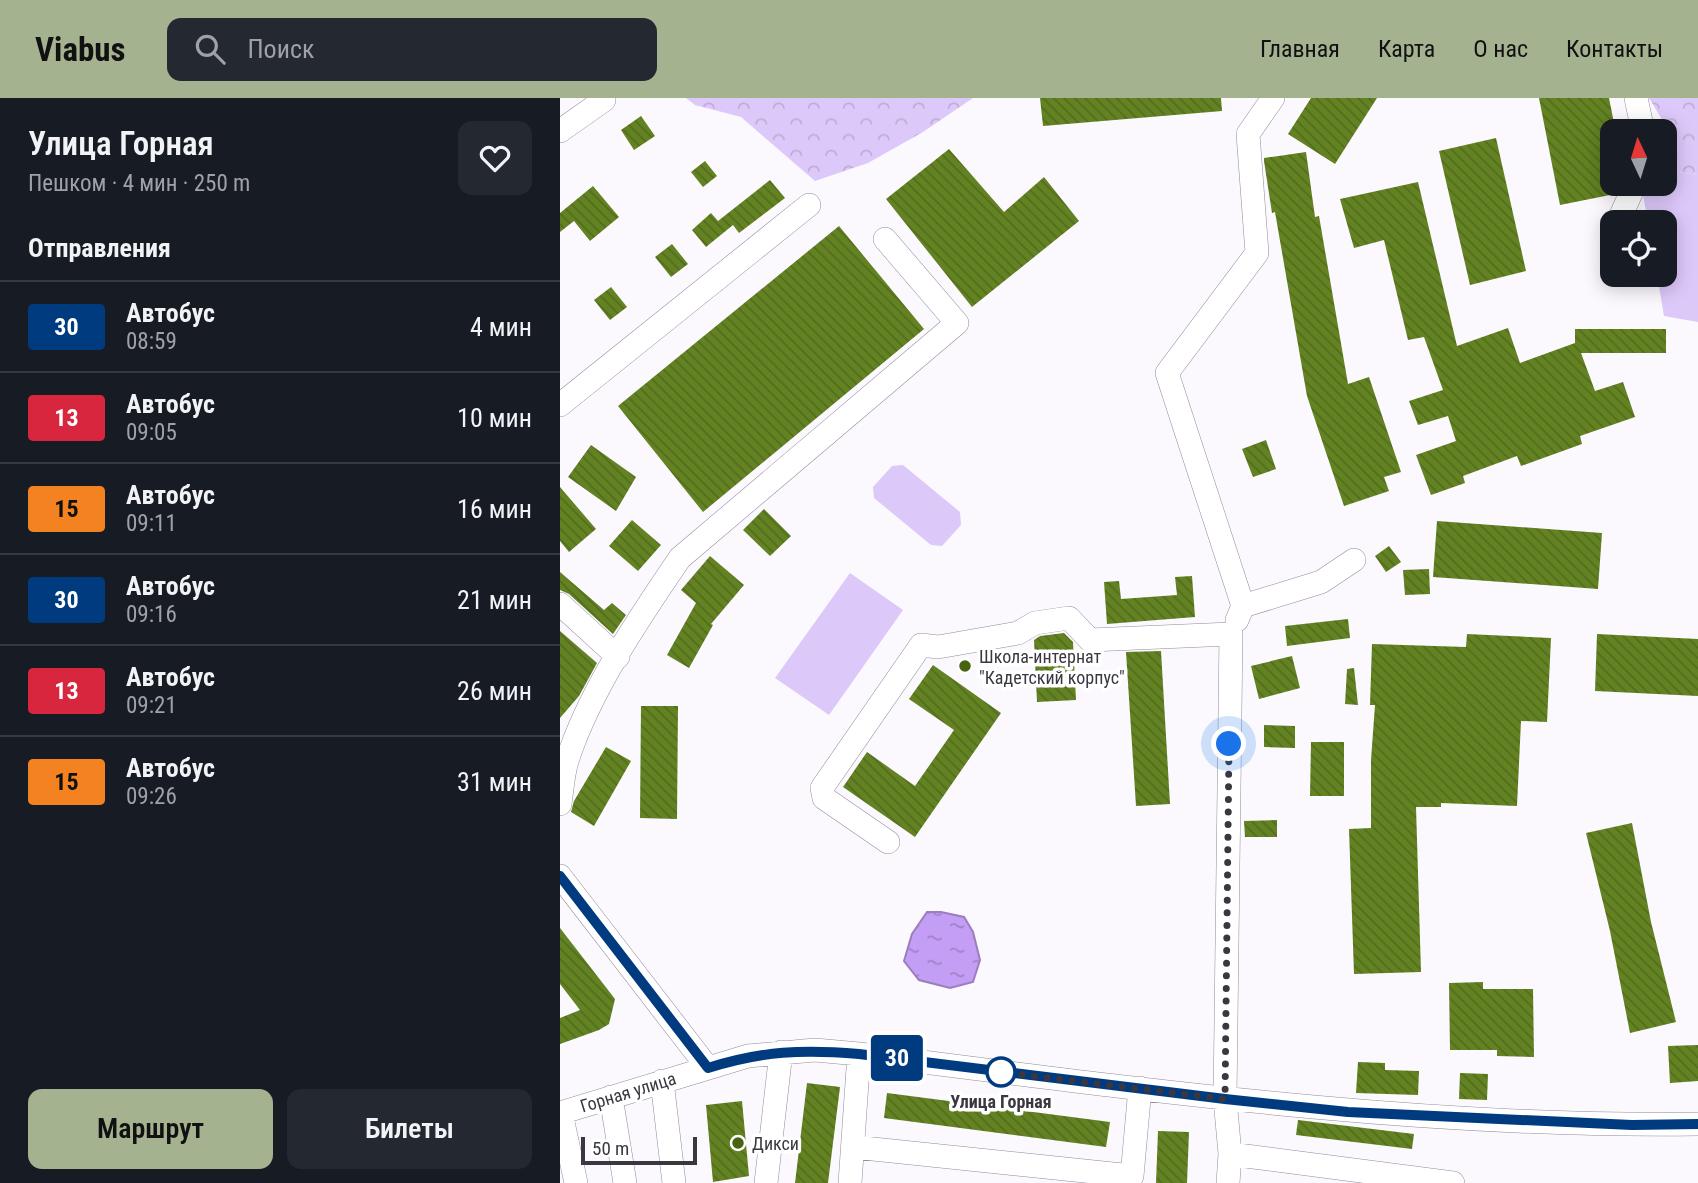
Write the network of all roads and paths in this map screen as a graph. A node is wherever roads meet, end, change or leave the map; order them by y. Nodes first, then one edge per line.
1 (1273, 98) edge
2 (1636, 98) edge
3 (604, 100) edge
4 (1640, 119) edge
5 (560, 131) edge
6 (809, 205) dead end
7 (886, 239) dead end
8 (560, 405) edge
9 (1354, 560) dead end
10 (560, 604) edge
11 (1243, 606) junction
12 (1231, 634) junction
13 (618, 657) junction
14 (560, 804) edge
15 (888, 842) dead end
16 (560, 876) edge
17 (781, 1052) junction
18 (859, 1054) junction
19 (708, 1068) junction
20 (662, 1082) junction
21 (1140, 1088) junction
22 (611, 1097) junction
23 (1225, 1099) junction
24 (561, 1113) edge
25 (1698, 1124) edge
26 (853, 1147) junction
27 (1230, 1154) junction
28 (1131, 1180) edge
29 (576, 1183) edge
30 (625, 1183) edge
31 (674, 1183) edge
32 (766, 1183) edge
33 (850, 1183) edge
34 (1228, 1183) edge
35 (1453, 1183) edge

1 - 11 street
2 - 4 street
3 - 5 street
6 - 8 street
7 - 13 street
9 - 11 street
10 - 13 street
11 - 12 street
12 - 15 street
12 - 23 street
13 - 14 street
16 - 19 street
17 - 18 street, Горная улица
17 - 19 street, Горная улица
17 - 32 street
18 - 21 street, Горная улица
18 - 26 street
19 - 20 street, Горная улица
20 - 22 street, Горная улица
20 - 31 street
21 - 23 street, Горная улица
21 - 28 street
22 - 24 street, Горная улица
22 - 30 street
23 - 25 street, Горная улица
23 - 27 street
24 - 29 street
26 - 28 street
26 - 33 street
27 - 34 street
27 - 35 street

